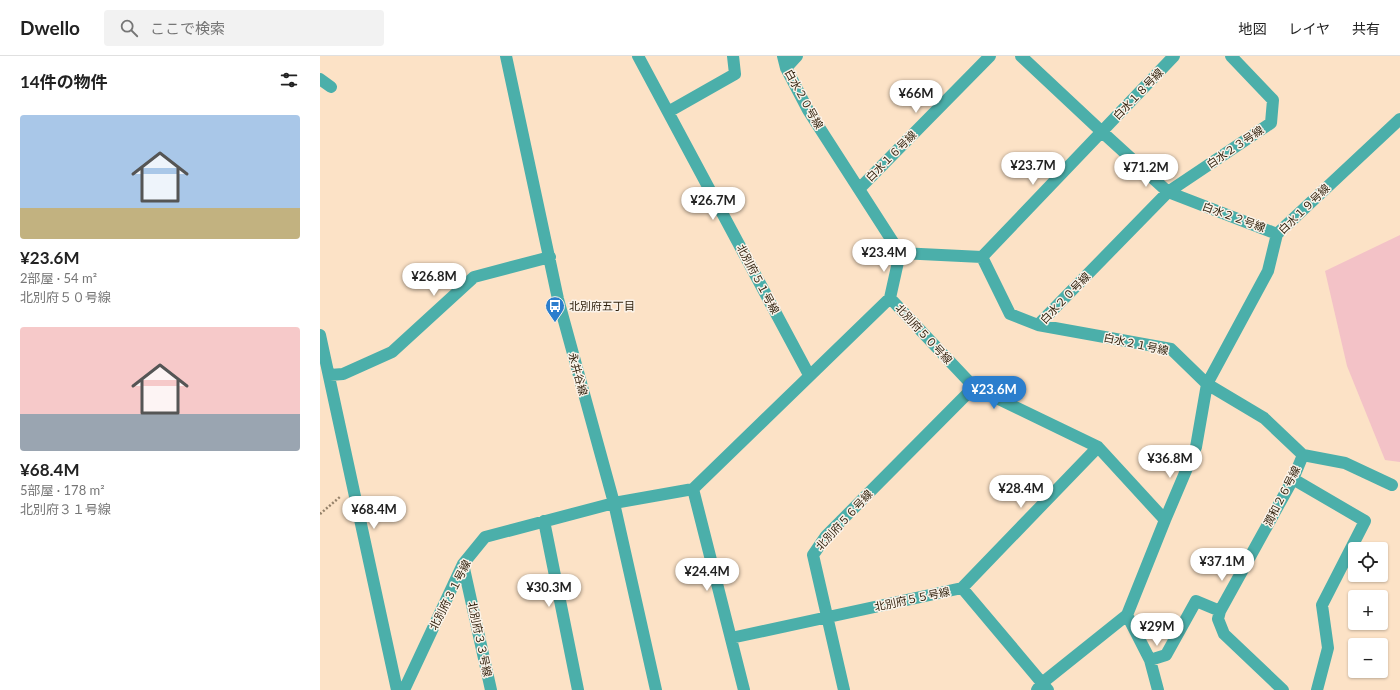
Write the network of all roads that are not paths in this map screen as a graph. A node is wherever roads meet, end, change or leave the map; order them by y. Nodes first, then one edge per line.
1 (506, 56) edge
2 (638, 56) edge
3 (733, 56) edge
4 (783, 56) edge
5 (798, 56) edge
6 (990, 56) edge
7 (1022, 56) edge
8 (1231, 56) edge
9 (1167, 58) edge
10 (786, 68) junction
11 (320, 79) edge
12 (331, 87) dead end
13 (668, 112) junction
14 (1400, 119) edge
15 (1101, 131) junction
16 (858, 189) junction
17 (1168, 192) junction
18 (1277, 234) junction
19 (900, 253) junction
20 (550, 257) junction
21 (982, 257) junction
22 (890, 298) junction
23 (1038, 325) junction
24 (320, 335) edge
25 (330, 374) junction
26 (809, 375) junction
27 (1207, 384) junction
28 (974, 387) junction
29 (1098, 447) junction
30 (1302, 455) junction
31 (1293, 480) junction
32 (1392, 486) dead end
33 (693, 489) junction
34 (614, 503) junction
35 (1165, 520) junction
36 (544, 521) junction
37 (463, 564) junction
38 (962, 588) junction
39 (1220, 611) junction
40 (1127, 615) junction
41 (828, 616) junction
42 (731, 638) junction
43 (1150, 660) junction
44 (1042, 688) edge
45 (397, 690) edge
46 (404, 690) edge
47 (491, 690) edge
48 (578, 690) edge
49 (656, 690) edge
50 (744, 690) edge
51 (844, 690) edge
52 (1158, 690) edge
53 (1283, 690) edge
54 (1317, 690) edge

1 - 20 street, 永井谷線
2 - 13 street, 北別府５１号線
3 - 13 street
4 - 10 street, 白水２０号線
5 - 10 street
6 - 16 street, 白水１６号線
7 - 15 street
8 - 17 street, 白水２３号線
9 - 15 street, 白水１８号線
10 - 16 street, 白水２０号線
11 - 12 street
13 - 26 street, 北別府５１号線
14 - 18 street, 白水１９号線
15 - 17 street
15 - 21 street, 白水１８号線
16 - 19 street, 白水２０号線
17 - 18 street, 白水２２号線
17 - 23 street, 白水２０号線
18 - 27 street, 白水１９号線
19 - 21 street
19 - 22 street
20 - 25 street
20 - 34 street, 永井谷線
21 - 23 street, 白水２０号線
22 - 26 street, 北別府５０号線
22 - 28 street, 北別府５０号線
23 - 27 street, 白水２１号線
24 - 25 street
25 - 45 street
26 - 33 street, 北別府５０号線
27 - 30 street, 白水２１号線
27 - 35 street
28 - 29 street, 北別府５０号線
28 - 41 street, 北別府５６号線
29 - 35 street, 北別府５０号線
29 - 38 street
30 - 31 street, 潤和２６号線
30 - 32 street
31 - 39 street, 潤和２６号線
31 - 54 street
33 - 34 street
33 - 42 street
34 - 36 street, 北別府３１号線
34 - 49 street, 永井谷線
35 - 40 street
36 - 37 street, 北別府３１号線
36 - 48 street
37 - 46 street, 北別府３１号線
37 - 47 street, 北別府３３号線
38 - 41 street, 北別府５５号線
38 - 44 street, 北別府５５号線
39 - 43 street
39 - 53 street
40 - 43 street
40 - 44 street
41 - 42 street, 北別府５５号線
41 - 51 street, 北別府５６号線
42 - 50 street
43 - 52 street

